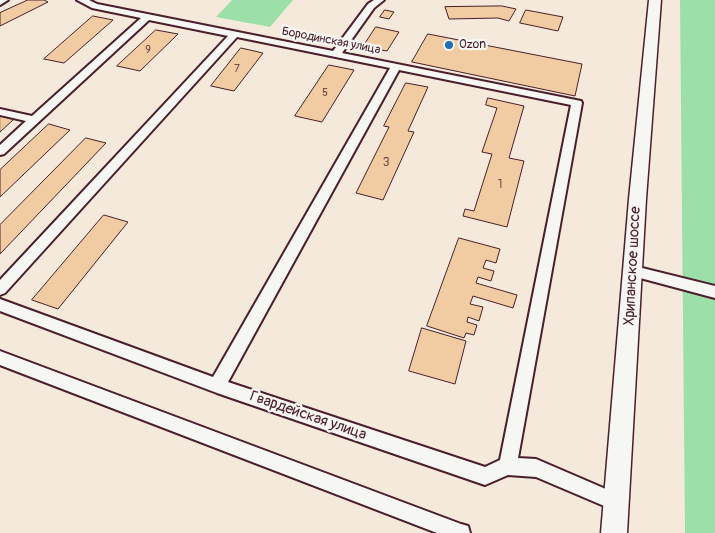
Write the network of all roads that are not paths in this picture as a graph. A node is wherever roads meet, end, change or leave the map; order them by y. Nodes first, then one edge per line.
1 (4, 0) edge
2 (81, 0) edge
3 (380, 0) edge
4 (655, 0) edge
5 (0, 2) edge
6 (146, 17) junction
7 (235, 34) junction
8 (336, 54) junction
9 (396, 66) junction
10 (0, 112) edge
11 (35, 120) junction
12 (0, 151) edge
13 (634, 271) junction
14 (0, 289) edge
15 (715, 292) edge
16 (0, 305) edge
17 (0, 358) edge
18 (217, 386) junction
19 (508, 466) junction
20 (616, 502) junction
21 (461, 533) edge
22 (614, 533) edge

1 - 5 street
2 - 6 street, Бородинская улица
3 - 8 street
4 - 13 main road, Хрипанское шоссе
6 - 7 street, Бородинская улица
6 - 11 street
7 - 8 street, Бородинская улица
7 - 14 street
8 - 9 street, Бородинская улица
9 - 18 street
9 - 19 street, Бородинская улица
10 - 11 street
11 - 12 street
13 - 15 street
13 - 20 main road, Хрипанское шоссе
16 - 18 street, Гвардейская улица
17 - 21 street
18 - 19 street, Гвардейская улица
19 - 20 street, Гвардейская улица
20 - 22 main road, Хрипанское шоссе

